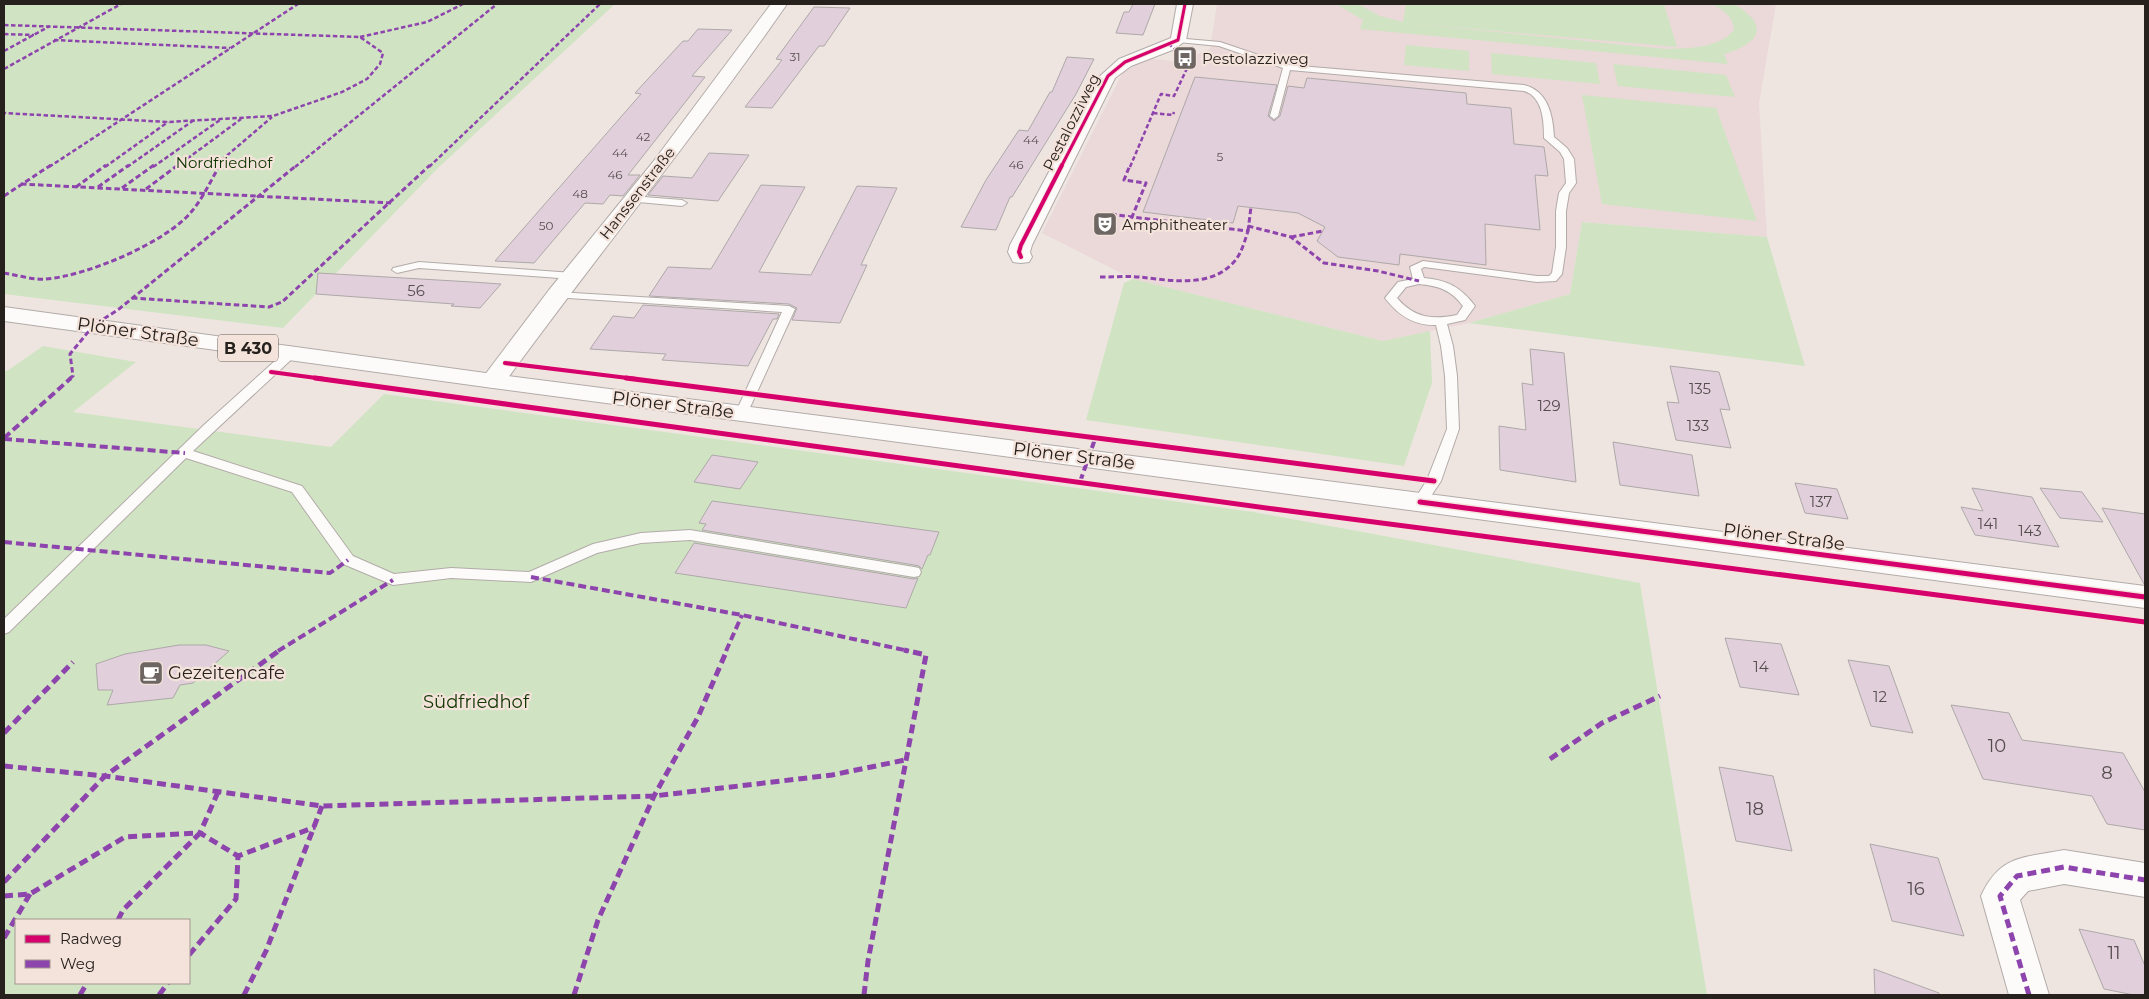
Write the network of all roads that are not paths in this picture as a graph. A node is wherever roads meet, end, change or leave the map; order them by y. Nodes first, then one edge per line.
1 (779, 4) edge
2 (1185, 4) edge
3 (1178, 40) junction
4 (1287, 67) junction
5 (1274, 116) dead end
6 (631, 200) junction
7 (682, 203) dead end
8 (1021, 257) dead end
9 (397, 270) dead end
10 (572, 276) junction
11 (1419, 281) junction
12 (557, 295) junction
13 (4, 314) edge
14 (1441, 323) junction
15 (290, 354) junction
16 (493, 381) junction
17 (741, 414) junction
18 (185, 453) junction
19 (1420, 502) junction
20 (914, 572) dead end
21 (2145, 597) edge
22 (4, 628) edge
23 (2145, 880) edge
24 (2029, 995) edge

1 - 6 main road, Hanssenstraße
2 - 3 main road
3 - 4 lane
3 - 8 main road, Pestalozziweg
4 - 5 lane
4 - 11 lane
6 - 7 lane
6 - 10 main road, Hanssenstraße
9 - 10 lane
10 - 12 main road, Hanssenstraße
11 - 14 lane
11 - 14 lane
12 - 16 main road, Hanssenstraße
12 - 17 lane
13 - 15 main road, Plöner Straße / B 430
14 - 19 lane
15 - 16 main road, Plöner Straße / B 430
15 - 18 lane
16 - 17 main road, Plöner Straße / B 430
17 - 19 main road, Plöner Straße / B 430
18 - 20 lane
18 - 22 lane
19 - 21 main road, Plöner Straße / B 430
23 - 24 main road

